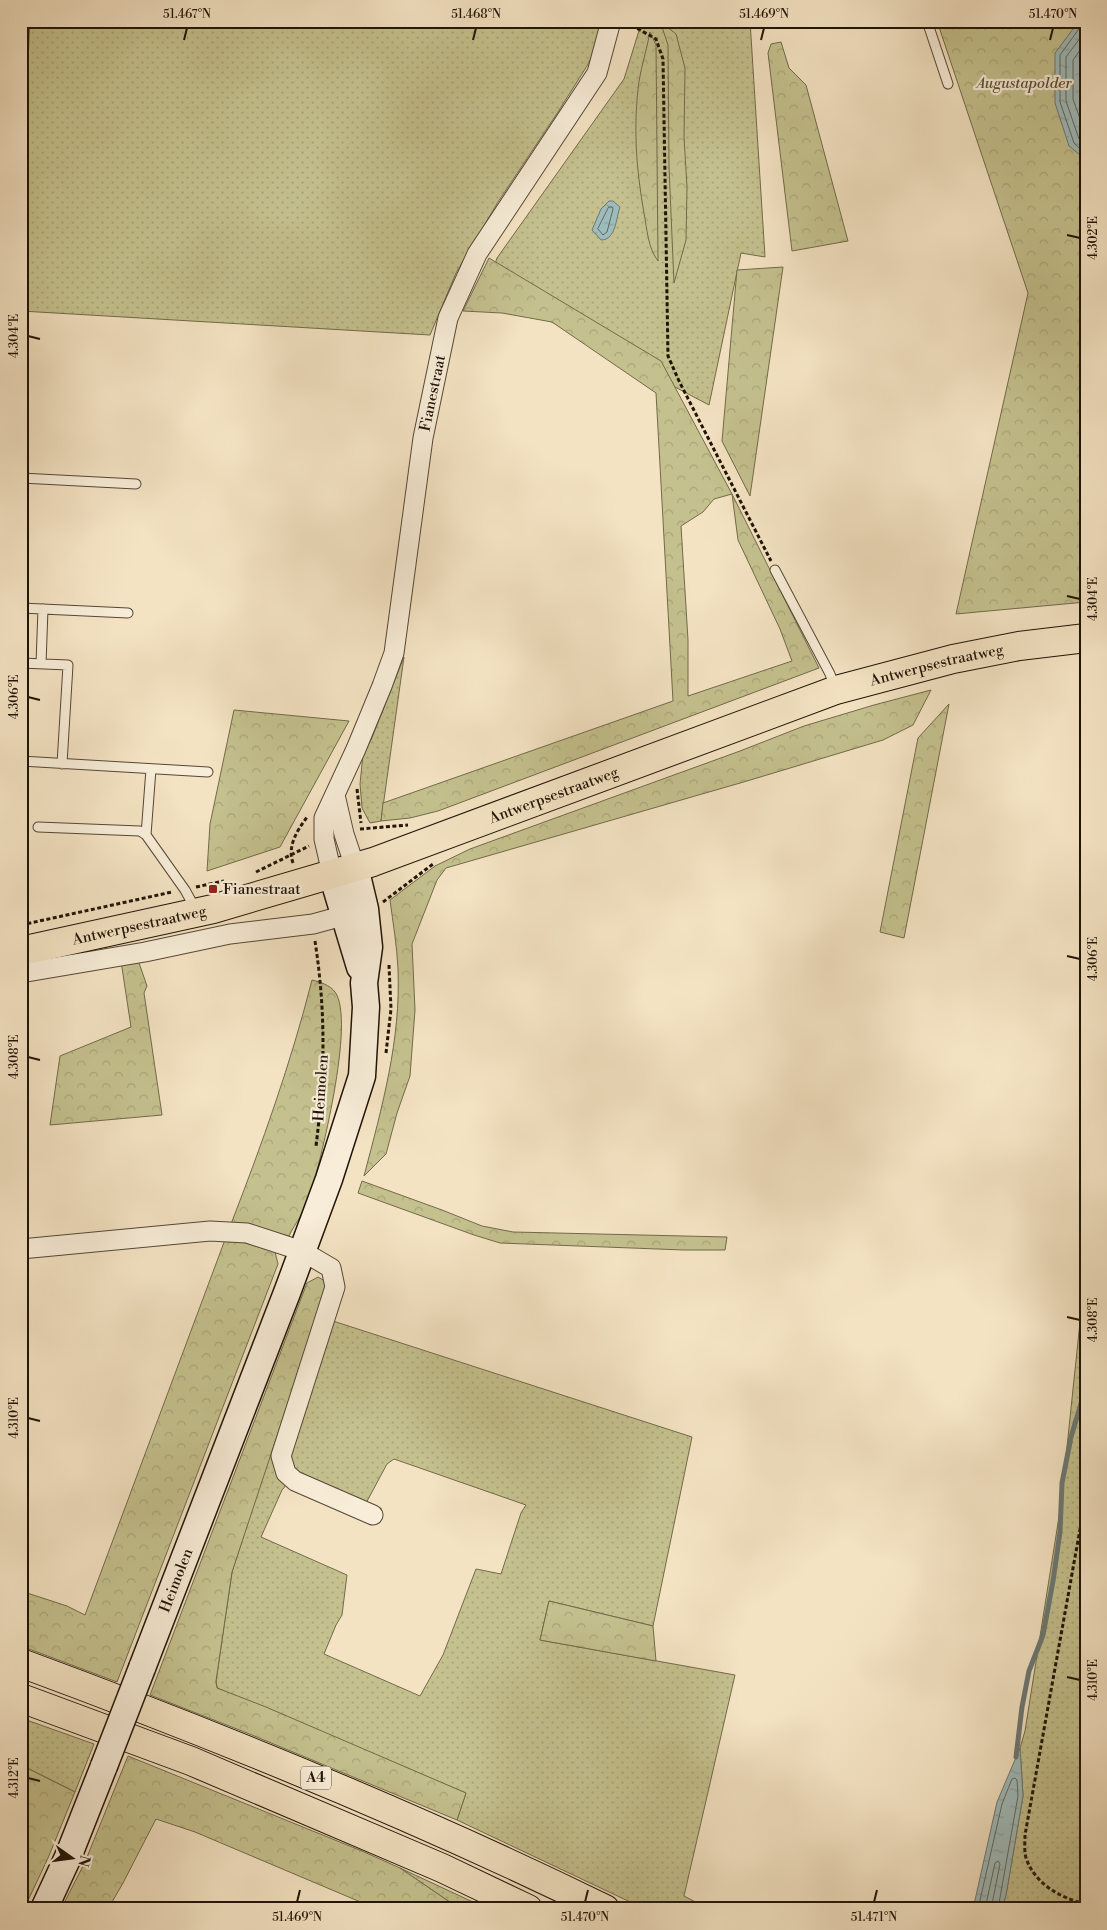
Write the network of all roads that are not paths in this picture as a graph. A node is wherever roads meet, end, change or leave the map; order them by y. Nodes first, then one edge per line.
1 (611, 21) edge
2 (927, 21) edge
3 (948, 84) dead end
4 (21, 478) edge
5 (136, 484) dead end
6 (776, 570) road end
7 (21, 608) edge
8 (43, 609) junction
9 (128, 613) dead end
10 (1086, 638) edge
11 (21, 663) edge
12 (41, 664) junction
13 (836, 690) junction
14 (21, 761) edge
15 (62, 764) junction
16 (151, 769) junction
17 (208, 772) dead end
18 (38, 827) dead end
19 (146, 835) junction
20 (343, 871) junction
21 (191, 901) junction
22 (365, 909) junction
23 (21, 951) edge
24 (21, 972) edge
25 (21, 1249) edge
26 (302, 1251) junction
27 (373, 1515) dead end
28 (21, 1663) edge
29 (21, 1698) edge
30 (44, 1909) edge
31 (528, 1909) edge
32 (605, 1909) edge

1 - 20 street, Fianestraat
2 - 3 lane
4 - 5 lane
6 - 13 lane
7 - 8 lane
8 - 9 lane
8 - 12 lane
10 - 13 main road, Antwerpsestraatweg
11 - 12 lane
12 - 15 lane
13 - 20 main road, Antwerpsestraatweg
14 - 15 lane
15 - 16 lane
16 - 17 lane
16 - 19 lane
18 - 19 lane
19 - 21 lane
20 - 21 main road, Antwerpsestraatweg
20 - 22 street, Heimolen
21 - 23 main road, Antwerpsestraatweg
22 - 24 street, Antwerpsestraatweg
22 - 26 street, Heimolen
25 - 26 street
26 - 27 street
26 - 30 street, Heimolen, bridge
28 - 32 main road, A4
29 - 31 main road, A4

